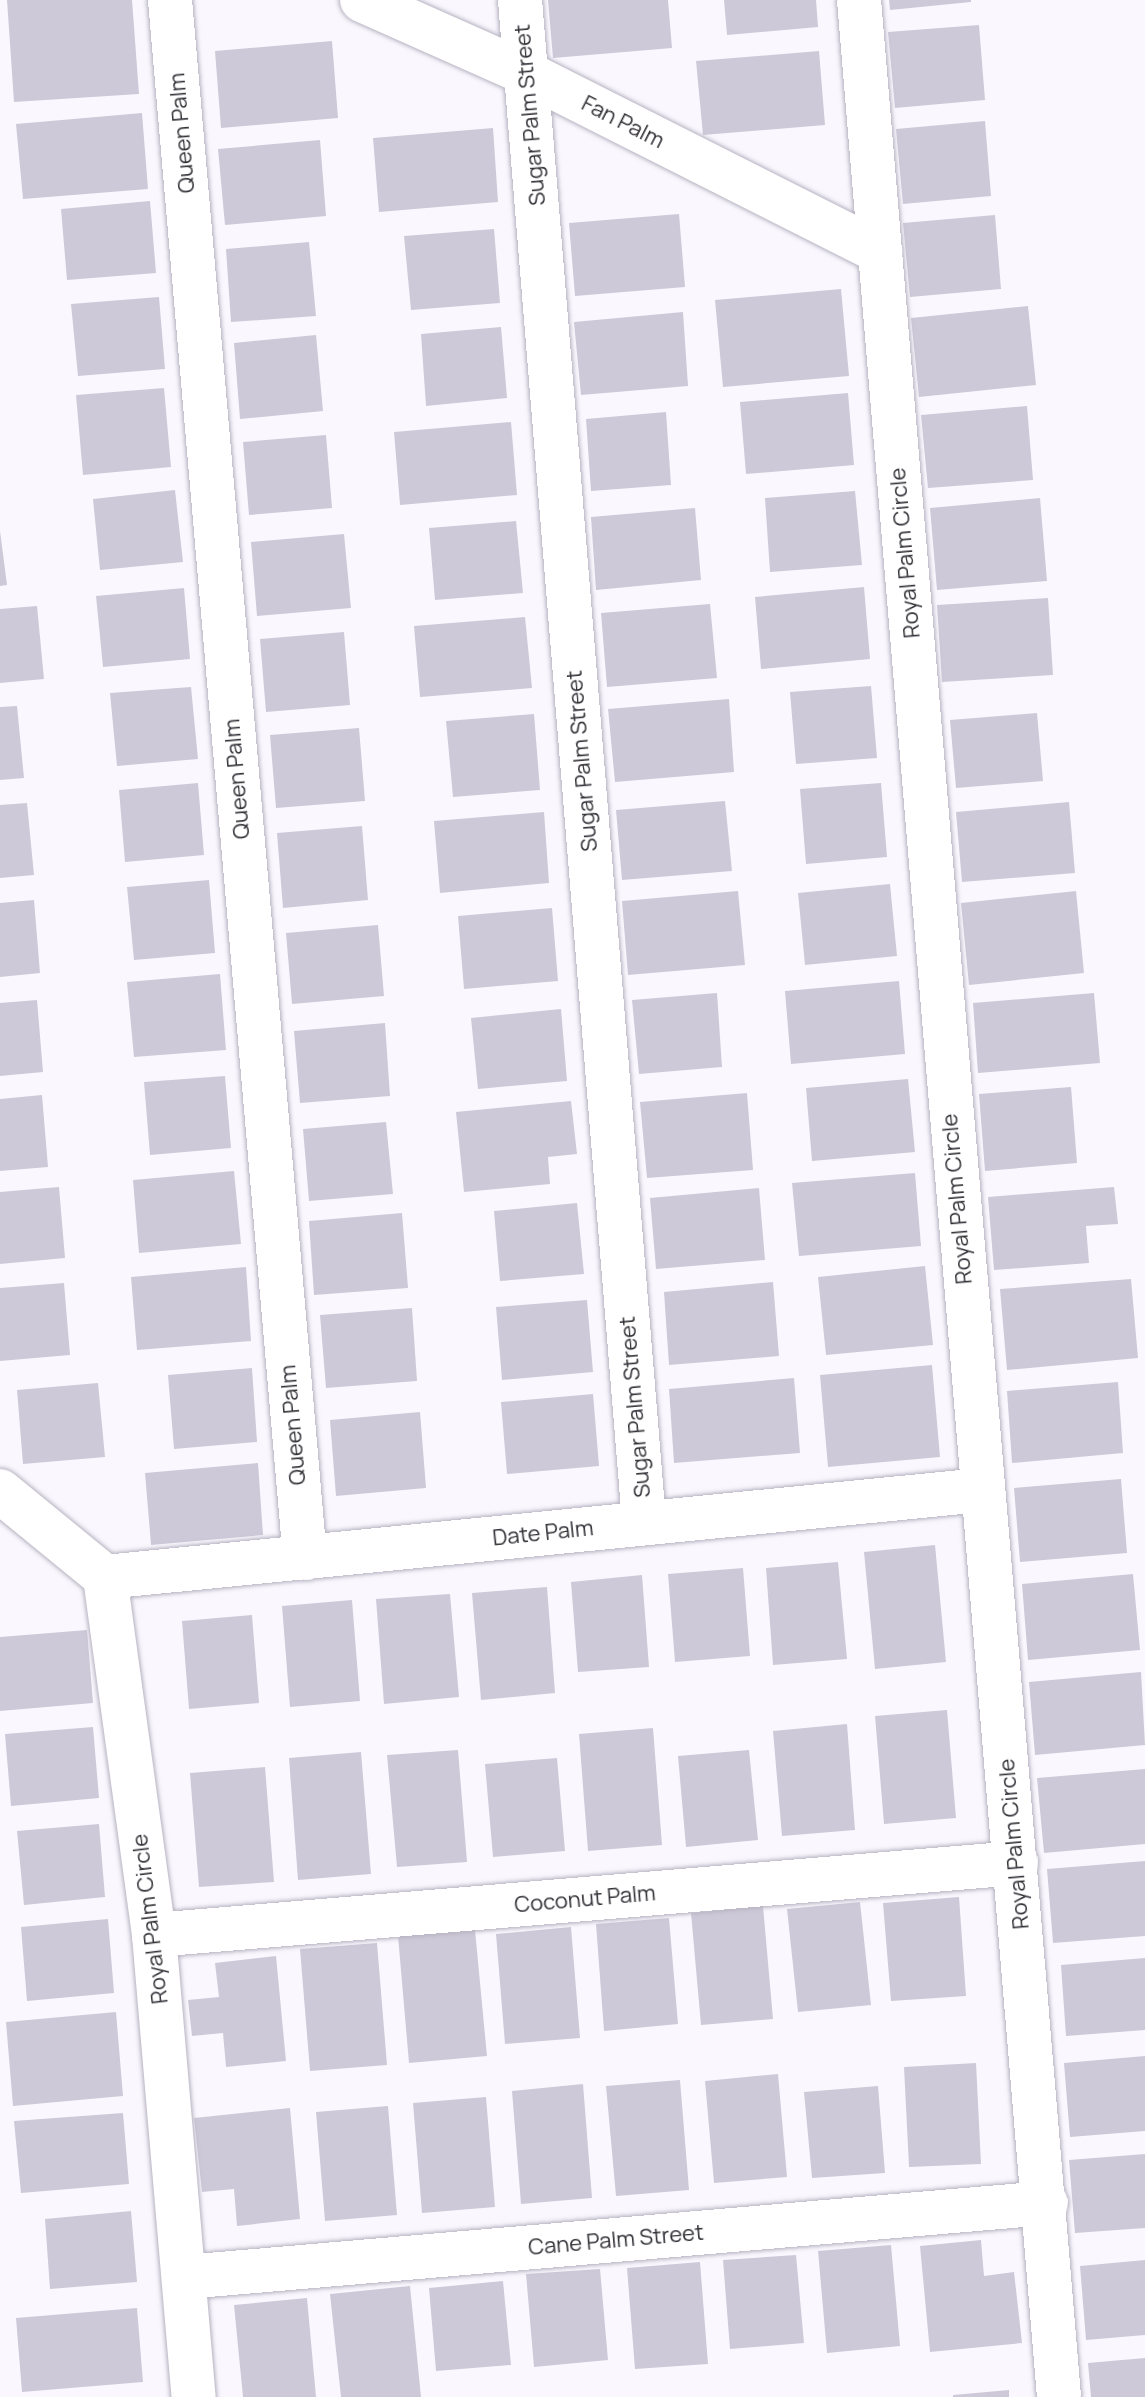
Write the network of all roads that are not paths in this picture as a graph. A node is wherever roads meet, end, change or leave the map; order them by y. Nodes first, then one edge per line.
1 (170, 0) edge
2 (362, 0) edge
3 (520, 0) edge
4 (859, 0) edge
5 (526, 73) junction
6 (880, 252) junction
7 (981, 1490) junction
8 (0, 1491) edge
9 (644, 1522) junction
10 (305, 1558) junction
11 (105, 1577) junction
12 (1016, 1863) junction
13 (154, 1935) junction
14 (1046, 2203) junction
15 (185, 2277) junction
16 (194, 2397) edge
17 (1059, 2397) edge

1 - 10 street, Queen Palm
2 - 5 street, Fan Palm
3 - 5 street, Sugar Palm Street
4 - 6 street, Royal Palm Circle
5 - 6 street, Fan Palm
5 - 9 street, Sugar Palm Street
6 - 7 street, Royal Palm Circle
7 - 9 street, Date Palm
7 - 12 street, Royal Palm Circle
8 - 11 street
9 - 10 street, Date Palm
10 - 11 street, Date Palm
11 - 13 street, Royal Palm Circle
12 - 13 street, Coconut Palm
12 - 14 street, Royal Palm Circle
13 - 15 street, Royal Palm Circle
14 - 15 street, Cane Palm Street
14 - 17 street, Royal Palm Circle
15 - 16 street, Royal Palm Circle

